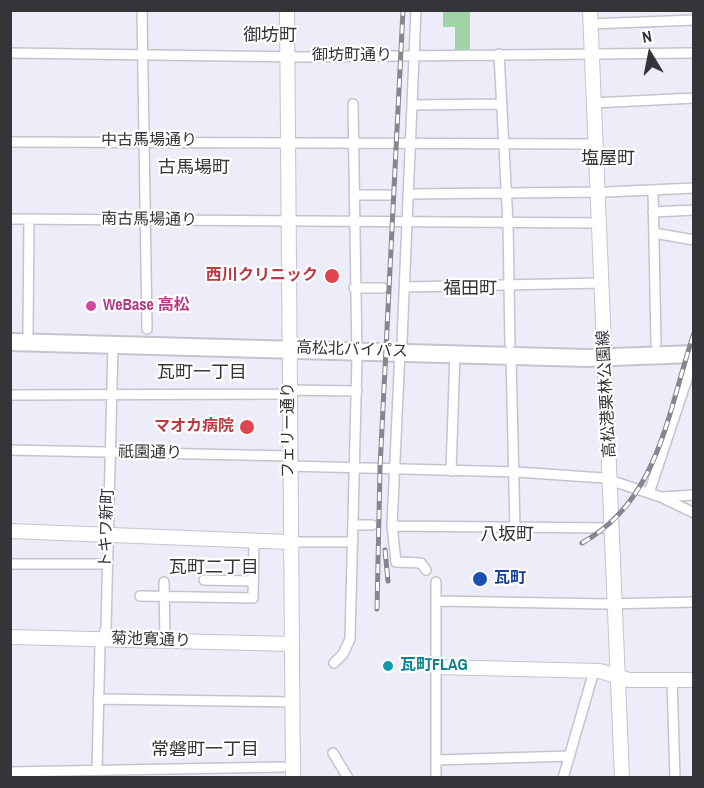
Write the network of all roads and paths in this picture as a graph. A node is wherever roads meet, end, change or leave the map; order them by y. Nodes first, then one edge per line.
1 (142, 10) edge
2 (287, 10) edge
3 (416, 10) edge
4 (590, 17) edge
5 (693, 20) edge
6 (10, 53) edge
7 (693, 53) edge
8 (499, 54) junction
9 (143, 55) junction
10 (592, 55) junction
11 (414, 56) junction
12 (288, 57) junction
13 (693, 98) edge
14 (594, 103) junction
15 (353, 104) dead end
16 (500, 104) junction
17 (412, 105) junction
18 (144, 141) junction
19 (10, 142) edge
20 (288, 142) junction
21 (353, 143) junction
22 (411, 144) junction
23 (502, 144) junction
24 (595, 144) junction
25 (693, 188) edge
26 (653, 190) junction
27 (597, 192) junction
28 (409, 194) junction
29 (506, 194) junction
30 (354, 195) junction
31 (388, 195) dead end
32 (693, 210) edge
33 (653, 213) junction
34 (10, 219) edge
35 (29, 219) junction
36 (145, 220) junction
37 (288, 222) junction
38 (354, 222) junction
39 (408, 223) junction
40 (508, 223) junction
41 (599, 224) junction
42 (654, 233) junction
43 (693, 240) edge
44 (601, 283) junction
45 (405, 287) junction
46 (510, 287) junction
47 (354, 288) junction
48 (383, 288) dead end
49 (147, 329) dead end
50 (10, 332) edge
51 (28, 332) junction
52 (10, 342) edge
53 (289, 343) junction
54 (693, 343) edge
55 (656, 344) junction
56 (113, 345) junction
57 (356, 345) junction
58 (401, 346) junction
59 (511, 350) junction
60 (603, 352) junction
61 (455, 353) junction
62 (693, 356) edge
63 (357, 391) junction
64 (289, 392) junction
65 (112, 394) junction
66 (10, 395) edge
67 (10, 450) edge
68 (110, 453) junction
69 (290, 461) junction
70 (356, 468) junction
71 (394, 469) junction
72 (451, 471) junction
73 (514, 472) junction
74 (611, 481) junction
75 (649, 493) junction
76 (693, 495) edge
77 (662, 497) junction
78 (693, 513) edge
79 (354, 525) junction
80 (372, 525) dead end
81 (392, 525) junction
82 (613, 528) junction
83 (515, 529) junction
84 (10, 531) edge
85 (106, 535) junction
86 (254, 542) junction
87 (353, 542) junction
88 (290, 543) junction
89 (10, 564) edge
90 (105, 564) junction
91 (426, 570) dead end
92 (204, 580) dead end
93 (253, 581) junction
94 (164, 582) dead end
95 (435, 582) dead end
96 (140, 596) dead end
97 (166, 596) junction
98 (437, 601) junction
99 (693, 602) edge
100 (616, 604) junction
101 (10, 637) edge
102 (102, 639) junction
103 (165, 640) junction
104 (292, 644) junction
105 (334, 663) dead end
106 (436, 667) junction
107 (594, 671) junction
108 (617, 677) junction
109 (672, 680) junction
110 (693, 680) edge
111 (98, 699) junction
112 (294, 702) junction
113 (333, 753) dead end
114 (570, 756) junction
115 (436, 760) junction
116 (97, 770) junction
117 (10, 772) edge
118 (288, 772) edge
119 (183, 773) edge
120 (122, 774) edge
121 (348, 777) edge
122 (436, 777) edge
123 (563, 777) edge
124 (622, 777) edge
125 (675, 777) edge

1 - 9 street
2 - 12 street, フェリー通り
3 - 11 street
4 - 5 street
4 - 10 street, 高松港栗林公園線
6 - 9 street, 御坊町通り
7 - 10 street, 御坊町通り
8 - 10 street, 御坊町通り
8 - 11 street, 御坊町通り
8 - 16 street
9 - 12 street, 御坊町通り
9 - 18 street
10 - 14 street, 高松港栗林公園線
11 - 12 street, 御坊町通り
11 - 17 street
12 - 20 street, フェリー通り
13 - 14 street
14 - 24 street, 高松港栗林公園線
15 - 21 street
16 - 17 street
16 - 23 street
17 - 22 street
18 - 19 street, 中古馬場通り
18 - 20 street, 中古馬場通り
18 - 36 street
20 - 21 street, 中古馬場通り
20 - 37 street, フェリー通り
21 - 22 street, 中古馬場通り
21 - 30 street
22 - 23 street, 中古馬場通り
22 - 28 street
23 - 24 street, 中古馬場通り
23 - 29 street
24 - 27 street, 高松港栗林公園線
25 - 26 street
26 - 27 street
26 - 33 street
27 - 29 street
27 - 41 street, 高松港栗林公園線
28 - 29 street
28 - 39 street
29 - 40 street
30 - 31 street
30 - 38 street
32 - 33 street
33 - 42 street
34 - 35 street, 南古馬場通り
35 - 36 street, 南古馬場通り
35 - 51 street
36 - 37 street, 南古馬場通り
36 - 49 street
37 - 38 street, 南古馬場通り
37 - 53 street, フェリー通り
38 - 39 street, 南古馬場通り
38 - 47 street
39 - 40 street, 南古馬場通り
39 - 45 street
40 - 41 street, 南古馬場通り
40 - 46 street
41 - 44 street, 高松港栗林公園線
42 - 43 street
42 - 55 street
44 - 46 street
44 - 60 street, 高松港栗林公園線
45 - 46 street
45 - 58 street
46 - 59 street
47 - 48 street
47 - 57 street
50 - 51 highway, 高松北バイパス
51 - 53 highway, 高松北バイパス
52 - 56 highway, 高松北バイパス
53 - 56 highway, 高松北バイパス
53 - 57 highway, 高松北バイパス
53 - 64 street, フェリー通り
54 - 55 highway, 高松北バイパス
55 - 60 highway, 高松北バイパス
56 - 65 street, トキワ新町
57 - 58 highway, 高松北バイパス
57 - 63 street
58 - 59 highway, 高松北バイパス
58 - 61 highway, 高松北バイパス
58 - 71 street
59 - 60 highway, 高松北バイパス
59 - 61 highway, 高松北バイパス
59 - 73 street
60 - 62 highway, 高松北バイパス
60 - 74 street, 高松港栗林公園線
61 - 72 street
62 - 75 street
63 - 64 street
63 - 70 street
64 - 65 street
64 - 69 street, フェリー通り
65 - 66 street
65 - 68 street, トキワ新町
67 - 68 street, 祇園通り
68 - 69 street, 祇園通り
68 - 85 street, トキワ新町
69 - 70 street, 祇園通り
69 - 88 street, フェリー通り
70 - 71 street, 祇園通り
70 - 79 street
71 - 72 street, 祇園通り
71 - 81 street
72 - 73 street, 祇園通り
73 - 74 street, 祇園通り
73 - 83 street
74 - 75 street, 祇園通り
74 - 82 street, 高松港栗林公園線
75 - 77 street, 祇園通り
76 - 77 street
77 - 78 street
79 - 80 street
79 - 87 street
81 - 83 street
81 - 91 street
82 - 83 street
82 - 100 street, 高松港栗林公園線
84 - 85 street
85 - 86 street
85 - 90 street, トキワ新町
86 - 88 street
86 - 93 street
87 - 88 street
87 - 105 street
88 - 104 street, フェリー通り
89 - 90 street
90 - 102 street, トキワ新町
92 - 93 street
93 - 97 street
94 - 97 street
95 - 98 street
96 - 97 street
97 - 103 street
98 - 100 street
98 - 106 street
99 - 100 street
100 - 108 street, 高松港栗林公園線
101 - 102 street, 菊池寛通り
102 - 103 street, 菊池寛通り
102 - 111 street, トキワ新町
103 - 104 street, 菊池寛通り
104 - 112 street, フェリー通り
106 - 107 street
106 - 115 street
107 - 108 street
107 - 114 street
108 - 109 street
108 - 124 street, 高松港栗林公園線
109 - 110 street
109 - 125 street
111 - 112 street
111 - 116 street, トキワ新町
112 - 118 street, フェリー通り
113 - 121 street
114 - 115 street
114 - 123 street
115 - 122 street
116 - 117 street
116 - 120 street
118 - 119 street
119 - 120 street

